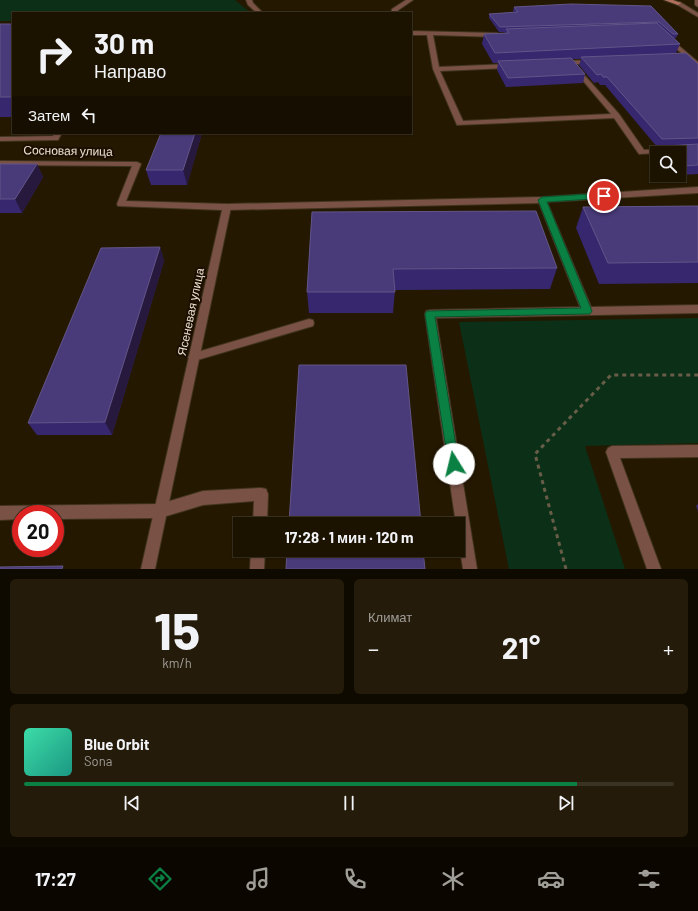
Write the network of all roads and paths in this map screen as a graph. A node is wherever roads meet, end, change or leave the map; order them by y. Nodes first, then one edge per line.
1 (249, 0) edge
2 (410, 0) edge
3 (667, 0) edge
4 (671, 0) edge
5 (698, 0) edge
6 (678, 3) junction
7 (698, 5) edge
8 (259, 12) edge
9 (394, 12) edge
10 (698, 15) edge
11 (412, 33) edge
12 (430, 34) junction
13 (661, 34) edge
14 (504, 35) edge
15 (689, 57) junction
16 (681, 58) edge
17 (602, 62) edge
18 (571, 63) junction
19 (555, 64) edge
20 (698, 65) edge
21 (515, 66) edge
22 (436, 69) junction
23 (616, 116) junction
24 (57, 134) edge
25 (0, 139) edge
26 (698, 149) edge
27 (0, 163) edge
28 (698, 190) edge
29 (542, 200) junction
30 (227, 207) junction
31 (698, 309) edge
32 (587, 311) junction
33 (309, 323) dead end
34 (194, 357) junction
35 (698, 375) edge
36 (698, 451) edge
37 (160, 511) junction
38 (0, 513) edge
39 (260, 517) edge
40 (258, 557) edge
41 (148, 569) edge
42 (257, 569) edge
43 (470, 569) edge
44 (566, 569) edge
45 (654, 569) edge

1 - 8 street
2 - 9 street
3 - 6 street
4 - 6 street
5 - 7 street
6 - 10 street
11 - 12 street
12 - 14 street
12 - 22 street
13 - 15 street
15 - 16 street
15 - 20 street
17 - 18 street
18 - 19 street
18 - 23 street
21 - 22 street
22 - 23 street
23 - 26 street
24 - 25 street
27 - 30 street, Сосновая улица
28 - 29 street
29 - 30 street
29 - 32 street
30 - 34 street, Ясеневая улица
31 - 32 street
32 - 43 street
33 - 34 street
34 - 37 street, Ясеневая улица
35 - 44 path
36 - 45 street
37 - 38 street
37 - 39 street
37 - 41 street, Ясеневая улица
40 - 42 street

